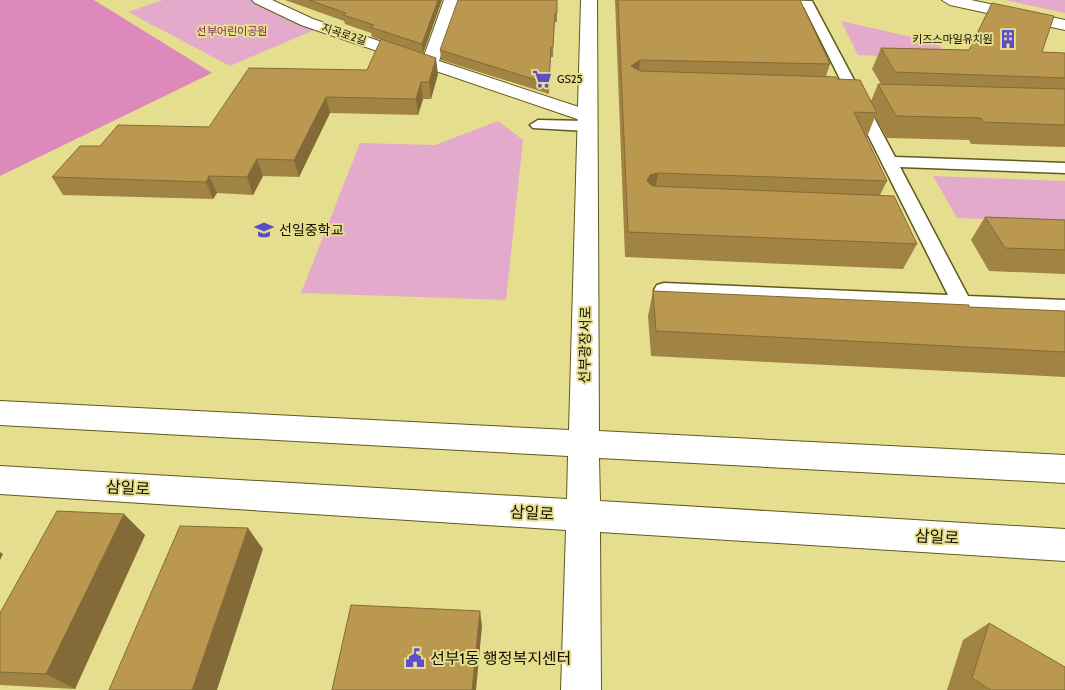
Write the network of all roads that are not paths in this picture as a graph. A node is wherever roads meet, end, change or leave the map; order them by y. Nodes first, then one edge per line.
1 (260, 0) edge
2 (452, 0) edge
3 (589, 0) edge
4 (950, 0) edge
5 (759, 2) edge
6 (1065, 25) edge
7 (430, 63) junction
8 (835, 95) edge
9 (856, 97) junction
10 (876, 99) edge
11 (587, 121) junction
12 (538, 125) dead end
13 (890, 162) junction
14 (1065, 168) edge
15 (897, 214) edge
16 (917, 215) junction
17 (664, 290) edge
18 (962, 303) junction
19 (1065, 307) edge
20 (0, 413) edge
21 (584, 445) junction
22 (1065, 469) edge
23 (0, 480) edge
24 (583, 516) junction
25 (1065, 545) edge
26 (581, 690) edge

1 - 7 street, 지곡로2길
2 - 7 street
3 - 11 street, 선부광장서로
4 - 6 street
5 - 9 lane
7 - 11 street, 지곡로2길
8 - 9 lane
9 - 10 lane
9 - 13 lane
11 - 12 lane
11 - 21 street, 선부광장서로
13 - 14 lane
13 - 16 lane
15 - 16 lane
16 - 18 lane
17 - 18 lane
18 - 19 lane
20 - 21 street
21 - 22 street
21 - 24 street, 선부광장서로
23 - 24 street, 삼일로
24 - 25 street, 삼일로
24 - 26 street, 선부광장서로

